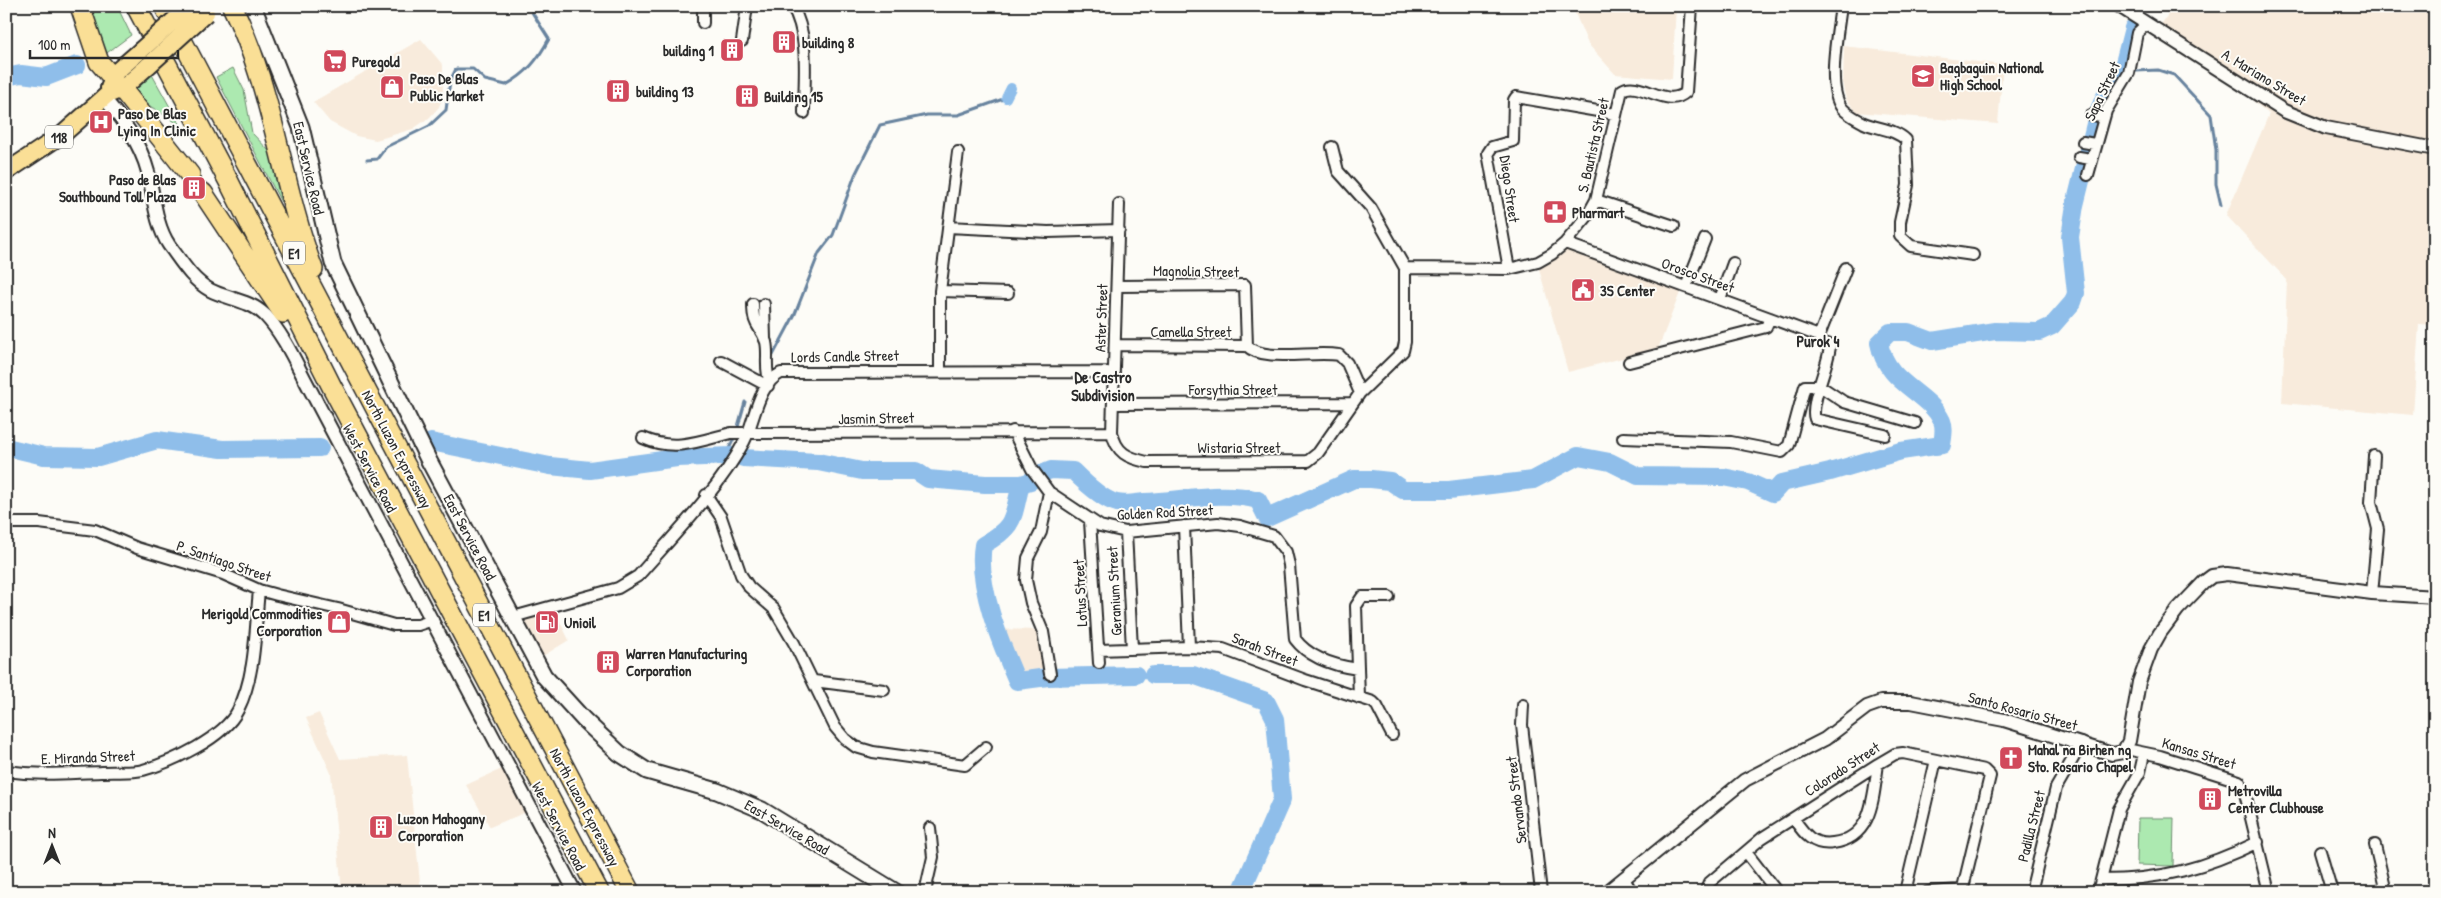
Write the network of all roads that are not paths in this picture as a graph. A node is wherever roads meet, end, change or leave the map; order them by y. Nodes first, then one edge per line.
1 (80, 6) edge
2 (136, 6) edge
3 (164, 6) edge
4 (190, 6) edge
5 (232, 6) edge
6 (253, 6) edge
7 (703, 6) edge
8 (746, 6) edge
9 (792, 6) edge
10 (1692, 6) edge
11 (1841, 6) edge
12 (2119, 6) edge
13 (210, 10) edge
14 (2142, 21) junction
15 (703, 23) dead end
16 (742, 40) dead end
17 (111, 90) junction
18 (804, 113) dead end
19 (1615, 114) junction
20 (1332, 147) dead end
21 (2435, 149) edge
22 (958, 152) dead end
23 (6, 172) edge
24 (190, 175) dead end
25 (2088, 175) dead end
26 (203, 193) dead end
27 (1596, 200) junction
28 (1120, 204) dead end
29 (1674, 226) dead end
30 (948, 227) junction
31 (1119, 230) junction
32 (1704, 239) dead end
33 (1565, 243) junction
34 (1973, 255) dead end
35 (1733, 263) dead end
36 (1405, 268) junction
37 (1846, 268) dead end
38 (1509, 269) junction
39 (1117, 286) junction
40 (1686, 286) junction
41 (940, 291) junction
42 (1008, 293) dead end
43 (1720, 299) junction
44 (753, 304) dead end
45 (764, 304) dead end
46 (1770, 318) junction
47 (1819, 336) junction
48 (338, 338) junction
49 (765, 340) junction
50 (1115, 345) junction
51 (1247, 346) junction
52 (721, 361) dead end
53 (1629, 362) dead end
54 (940, 371) junction
55 (1114, 372) junction
56 (769, 384) junction
57 (331, 385) junction
58 (1820, 386) junction
59 (1360, 393) junction
60 (1352, 403) junction
61 (1113, 404) junction
62 (1915, 423) dead end
63 (1013, 431) junction
64 (1112, 432) junction
65 (746, 434) junction
66 (1885, 436) dead end
67 (643, 438) dead end
68 (1623, 438) dead end
69 (2374, 456) dead end
70 (1049, 492) junction
71 (706, 496) junction
72 (1090, 521) junction
73 (6, 523) edge
74 (1184, 526) junction
75 (1126, 532) junction
76 (259, 590) junction
77 (2372, 593) junction
78 (2435, 596) edge
79 (1389, 597) dead end
80 (512, 616) junction
81 (432, 620) junction
82 (1188, 646) junction
83 (1132, 649) junction
84 (1098, 650) junction
85 (1099, 663) dead end
86 (1358, 668) junction
87 (1050, 674) dead end
88 (814, 681) junction
89 (884, 690) dead end
90 (1359, 698) junction
91 (1523, 705) dead end
92 (1392, 735) dead end
93 (2082, 743) junction
94 (986, 748) dead end
95 (2126, 749) junction
96 (2144, 754) junction
97 (1936, 760) junction
98 (1878, 764) junction
99 (6, 770) edge
100 (1794, 819) junction
101 (930, 828) dead end
102 (2258, 842) junction
103 (2375, 845) dead end
104 (2320, 851) dead end
105 (1746, 852) junction
106 (2101, 880) junction
107 (1616, 887) edge
108 (1705, 890) edge
109 (1962, 891) edge
110 (575, 892) edge
111 (599, 892) edge
112 (630, 892) edge
113 (896, 892) edge
114 (925, 892) edge
115 (1541, 892) edge
116 (1632, 892) edge
117 (1777, 892) edge
118 (1905, 892) edge
119 (1928, 892) edge
120 (2031, 892) edge
121 (2098, 892) edge
122 (2269, 892) edge
123 (2332, 892) edge
124 (2386, 892) edge

1 - 17 highway
2 - 57 highway, North Luzon Expressway / E1
3 - 48 highway, North Luzon Expressway / E1
4 - 17 main road, 118, bridge
5 - 48 highway
6 - 80 main road, East Service Road
7 - 15 street
8 - 16 street
9 - 18 street
10 - 19 street, S. Bautista Street
11 - 34 street
12 - 14 street, A. Mariano Street
13 - 17 main road, 118, bridge
14 - 21 street, A. Mariano Street
14 - 25 street, Sapa Street
17 - 23 main road, 118
17 - 24 highway
17 - 81 street, West Service Road
19 - 27 street, S. Bautista Street
19 - 38 street, Diego Street
20 - 36 street
22 - 30 street
26 - 57 highway
27 - 29 street
27 - 33 street, S. Bautista Street
28 - 31 street, Aster Street
30 - 31 street
30 - 41 street
31 - 39 street, Aster Street
32 - 40 street
33 - 38 street, S. Bautista Street
33 - 40 street, Orosco Street
35 - 43 street
36 - 38 street, S. Bautista Street
36 - 59 street
37 - 47 street
39 - 50 street, Aster Street
39 - 51 street, Magnolia Street
40 - 43 street, Orosco Street
41 - 42 street
41 - 54 street
43 - 46 street, Orosco Street
44 - 49 street
45 - 49 street
46 - 47 street, Orosco Street
46 - 53 street
47 - 58 street
48 - 112 highway, North Luzon Expressway / E1
49 - 56 street
50 - 51 street, Camella Street
50 - 55 street, Aster Street
51 - 59 street, Camella Street
52 - 56 street
54 - 55 street, Lords Candle Street
54 - 56 street, Lords Candle Street
55 - 61 street, Aster Street
56 - 65 street
57 - 111 highway, North Luzon Expressway / E1
58 - 62 street
58 - 66 street
58 - 68 street
59 - 60 street
60 - 61 street, Forsythia Street
60 - 64 street, Wistaria Street
61 - 64 street, Aster Street
63 - 64 street, Jasmin Street
63 - 65 street, Jasmin Street
63 - 70 street, Golden Rod Street
65 - 67 street, Jasmin Street
65 - 71 street
69 - 77 street
70 - 72 street, Golden Rod Street
70 - 87 street
71 - 80 street
71 - 88 street
72 - 75 street, Golden Rod Street
72 - 84 street, Lotus Street
73 - 76 street, P. Santiago Street
74 - 75 street, Golden Rod Street
74 - 82 street
74 - 86 street, Golden Rod Street
75 - 83 street, Geranium Street
76 - 81 street, P. Santiago Street
76 - 99 street, E. Miranda Street
77 - 78 street
77 - 95 street
79 - 86 street
80 - 113 main road, East Service Road
81 - 110 street, West Service Road
82 - 83 street, Sarah Street
82 - 90 street, Sarah Street
83 - 84 street, Sarah Street
84 - 85 street, Lotus Street
86 - 90 street
88 - 89 street
88 - 94 street
90 - 92 street, Sarah Street
91 - 115 street, Servando Street
93 - 95 street, Santo Rosario Street
93 - 107 street, Santo Rosario Street
93 - 120 street, Padilla Street
95 - 96 street, Kansas Street
96 - 102 street, Kansas Street
96 - 106 street
97 - 98 street, Colorado Street
97 - 109 street, Colorado Street
97 - 118 street
98 - 100 street, Colorado Street
98 - 100 street
100 - 105 street, Colorado Street
101 - 114 street
102 - 106 street
102 - 122 street, Kansas Street
103 - 124 street
104 - 123 street
105 - 108 street, Colorado Street
105 - 117 street
106 - 121 street
107 - 116 street
109 - 119 street

